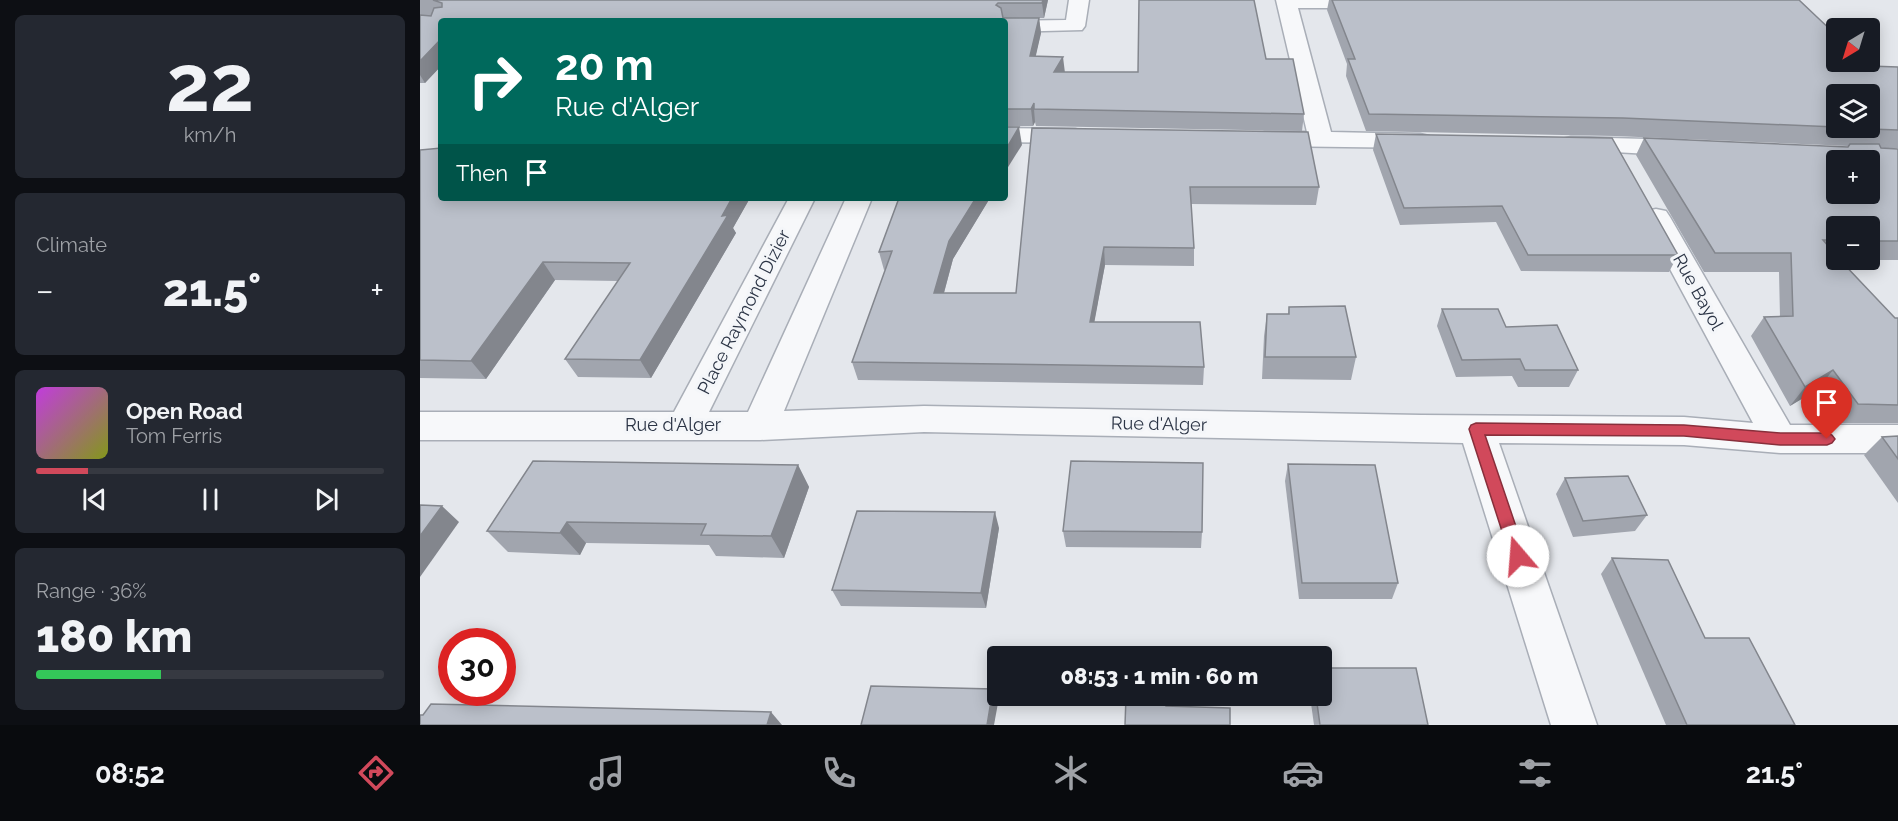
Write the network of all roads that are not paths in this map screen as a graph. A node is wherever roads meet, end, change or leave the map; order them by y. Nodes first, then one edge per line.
1 (1079, 0) edge
2 (1286, 1) edge
3 (1391, 2) edge
4 (1008, 26) edge
5 (1008, 135) edge
6 (1099, 137) edge
7 (1239, 139) edge
8 (1321, 140) junction
9 (1439, 142) edge
10 (1545, 144) edge
11 (1615, 145) junction
12 (1711, 150) edge
13 (800, 201) edge
14 (858, 201) edge
15 (685, 425) junction
16 (420, 426) edge
17 (760, 426) junction
18 (1476, 429) junction
19 (1780, 439) junction
20 (1898, 439) edge
21 (1574, 725) edge

1 - 4 street
2 - 3 street
2 - 8 street
5 - 6 street
7 - 8 street
8 - 9 street
10 - 11 street
11 - 12 street
11 - 19 street, Rue Bayol
13 - 15 street, Place Raymond Dizier
14 - 17 street
15 - 16 street, Rue d'Alger
15 - 17 street, Rue d'Alger
17 - 18 street, Rue d'Alger
18 - 19 street, Rue d'Alger
18 - 21 street
19 - 20 street, Rue d'Alger

